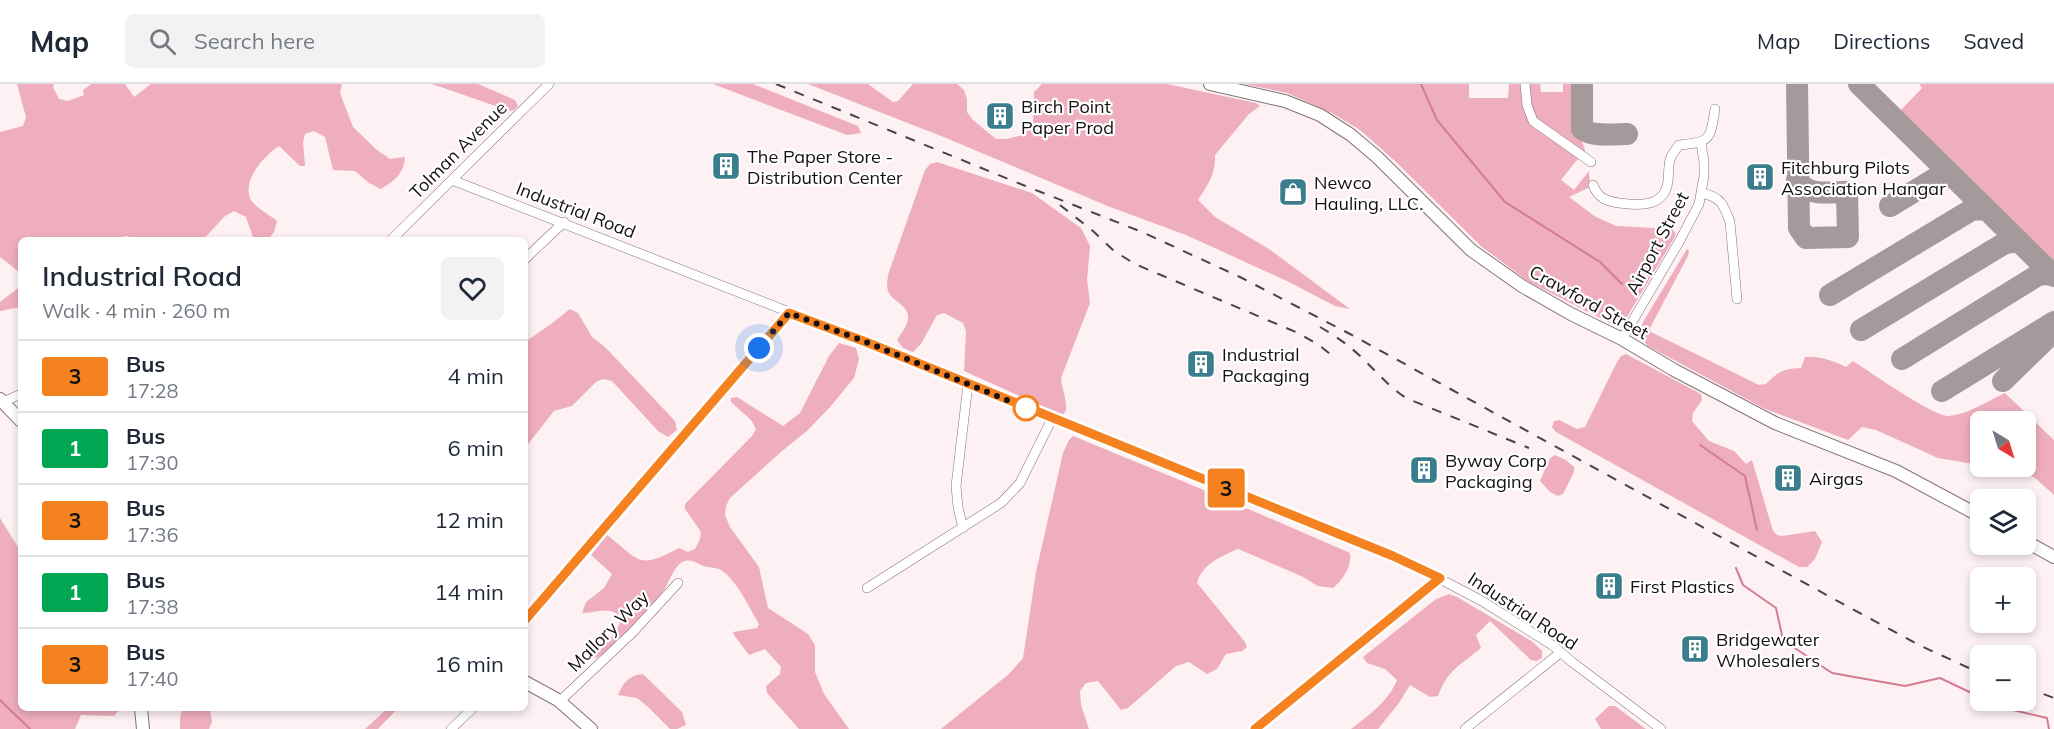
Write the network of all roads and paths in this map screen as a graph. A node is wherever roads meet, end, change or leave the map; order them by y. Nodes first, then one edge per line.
1 (549, 84) edge
2 (1210, 84) edge
3 (1525, 84) edge
4 (1715, 109) dead end
5 (1701, 143) junction
6 (1591, 162) dead end
7 (452, 180) junction
8 (1593, 186) dead end
9 (1702, 193) junction
10 (564, 222) junction
11 (394, 237) edge
12 (528, 256) edge
13 (1737, 299) dead end
14 (789, 313) junction
15 (1622, 339) junction
16 (968, 384) junction
17 (18, 395) edge
18 (2, 400) edge
19 (18, 418) edge
20 (1053, 419) junction
21 (1970, 511) edge
22 (963, 528) junction
23 (2036, 547) edge
24 (2054, 557) edge
25 (1440, 578) junction
26 (678, 584) dead end
27 (867, 588) dead end
28 (528, 617) edge
29 (1560, 653) junction
30 (528, 684) edge
31 (560, 701) junction
32 (141, 711) edge
33 (470, 711) edge
34 (1478, 718) junction
35 (142, 729) edge
36 (452, 729) edge
37 (591, 729) edge
38 (1255, 729) edge
39 (1465, 729) edge
40 (1480, 729) edge
41 (1661, 729) edge

1 - 7 street, Tolman Avenue
2 - 15 main road, Crawford Street
3 - 6 street
4 - 5 street
5 - 8 street, Airport Street
5 - 9 street, Airport Street
7 - 10 street, Industrial Road
7 - 11 street, Tolman Avenue
9 - 13 street, Airport Street
9 - 15 street, Airport Street
10 - 12 street
10 - 14 street, Industrial Road
14 - 16 street, Industrial Road
14 - 28 street
15 - 21 main road, Crawford Street
16 - 20 street, Industrial Road
16 - 22 street
17 - 18 street
18 - 19 main road
20 - 22 street
20 - 25 street, Industrial Road
22 - 27 street
23 - 24 main road
25 - 29 street, Industrial Road
25 - 38 street
26 - 31 street, Mallory Way
29 - 34 street
29 - 41 street, Industrial Road
30 - 31 main road
31 - 37 main road
32 - 35 main road
33 - 36 street
34 - 39 street
34 - 40 street

